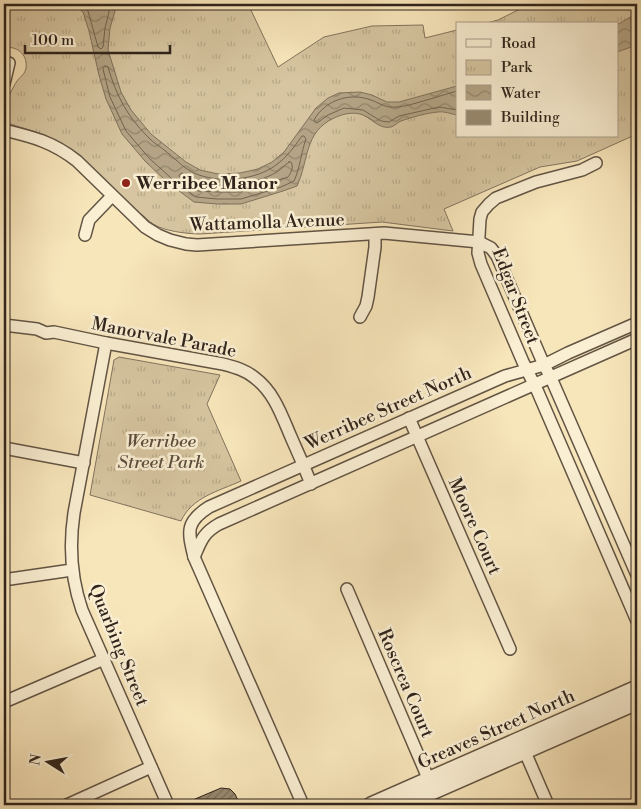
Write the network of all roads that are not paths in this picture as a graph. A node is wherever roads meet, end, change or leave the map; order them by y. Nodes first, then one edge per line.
1 (9, 63) dead end
2 (4, 84) edge
3 (4, 130) edge
4 (596, 162) dead end
5 (112, 196) junction
6 (375, 234) junction
7 (85, 235) dead end
8 (478, 242) junction
9 (360, 317) dead end
10 (637, 323) edge
11 (4, 325) edge
12 (637, 339) edge
13 (106, 343) junction
14 (544, 365) junction
15 (527, 370) junction
16 (551, 378) junction
17 (534, 385) junction
18 (409, 418) junction
19 (417, 437) junction
20 (4, 448) edge
21 (84, 463) junction
22 (304, 464) junction
23 (311, 484) junction
24 (194, 557) junction
25 (72, 570) junction
26 (637, 575) edge
27 (4, 579) edge
28 (347, 590) dead end
29 (637, 621) edge
30 (510, 649) dead end
31 (104, 658) junction
32 (637, 688) edge
33 (4, 702) edge
34 (637, 702) edge
35 (522, 746) junction
36 (152, 767) junction
37 (431, 785) junction
38 (67, 805) edge
39 (168, 805) edge
40 (303, 805) edge
41 (371, 805) edge
42 (402, 805) edge
43 (548, 805) edge

1 - 2 street
3 - 5 street, Wattamolla Avenue
4 - 8 street
5 - 6 street, Wattamolla Avenue
5 - 7 street
6 - 8 street, Wattamolla Avenue
6 - 9 street
8 - 14 street, Edgar Street
8 - 15 street, Edgar Street
10 - 14 street, Werribee Street North
11 - 13 street, Manorvale Parade
12 - 16 street
13 - 21 street, Quarbing Street
13 - 22 street, Manorvale Parade
14 - 15 street, Werribee Street North
14 - 16 street, Edgar Street
15 - 17 street, Edgar Street
15 - 18 street, Werribee Street North
16 - 17 street
16 - 26 street, Edgar Street
17 - 19 street
17 - 29 street, Edgar Street
18 - 19 street, Moore Court
18 - 22 street, Werribee Street North
19 - 23 street
19 - 30 street, Moore Court
20 - 21 street
21 - 25 street, Quarbing Street
22 - 23 street, Manorvale Parade
22 - 24 street, Werribee Street North
23 - 24 street
24 - 40 street, Werribee Street North
25 - 27 street
25 - 31 street, Quarbing Street
28 - 37 street, Roscrea Court
31 - 33 street
31 - 36 street, Quarbing Street
32 - 35 street, Greaves Street North
34 - 35 street, Greaves Street North
35 - 37 street, Greaves Street North
35 - 43 street
36 - 38 street
36 - 39 street, Quarbing Street
37 - 41 street, Greaves Street North
37 - 42 street, Greaves Street North

